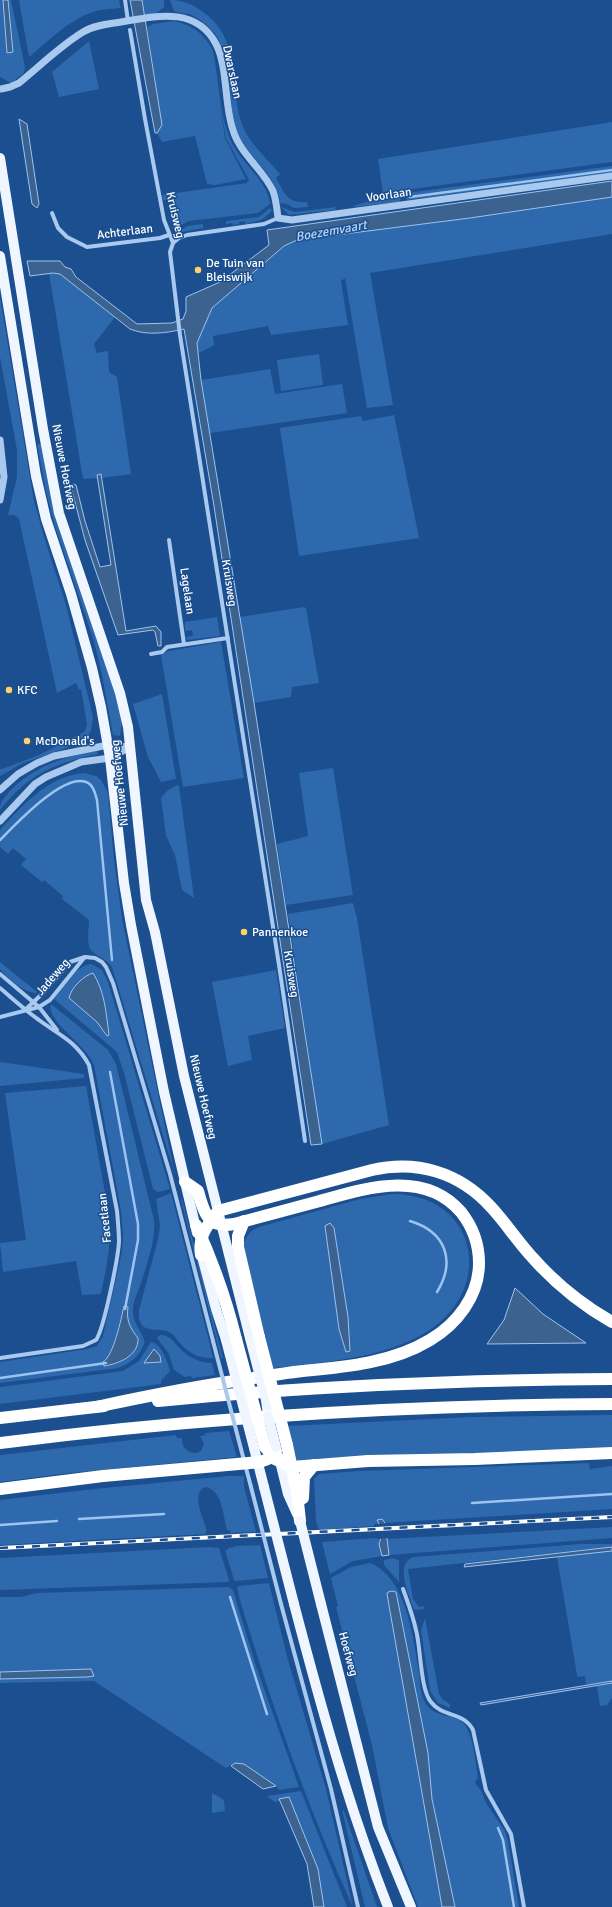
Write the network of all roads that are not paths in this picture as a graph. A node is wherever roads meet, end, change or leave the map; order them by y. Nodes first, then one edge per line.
1 (124, 0) edge
2 (130, 21) junction
3 (130, 30) dead end
4 (1, 90) edge
5 (0, 158) edge
6 (612, 176) edge
7 (52, 213) dead end
8 (278, 218) junction
9 (169, 235) junction
10 (173, 243) junction
11 (0, 256) edge
12 (0, 440) edge
13 (2, 477) edge
14 (0, 500) edge
15 (169, 540) dead end
16 (228, 638) junction
17 (184, 644) junction
18 (151, 654) dead end
19 (108, 745) junction
20 (130, 747) junction
21 (110, 758) junction
22 (0, 790) edge
23 (0, 821) edge
24 (85, 956) junction
25 (0, 974) edge
26 (0, 988) edge
27 (33, 1001) junction
28 (39, 1007) junction
29 (26, 1009) junction
30 (0, 1017) edge
31 (58, 1032) junction
32 (305, 1140) dead end
33 (185, 1180) joint
34 (194, 1196) junction
35 (216, 1219) junction
36 (244, 1221) junction
37 (196, 1225) junction
38 (201, 1237) junction
39 (202, 1255) junction
40 (612, 1322) edge
41 (255, 1337) junction
42 (231, 1339) junction
43 (0, 1358) edge
44 (612, 1379) edge
45 (612, 1404) edge
46 (96, 1407) junction
47 (0, 1418) edge
48 (0, 1443) edge
49 (273, 1451) junction
50 (612, 1453) edge
51 (257, 1462) junction
52 (245, 1464) junction
53 (314, 1465) junction
54 (292, 1467) junction
55 (295, 1485) junction
56 (0, 1489) edge
57 (300, 1521) joint
58 (403, 1589) dead end
59 (358, 1907) edge
60 (388, 1907) edge
61 (411, 1907) edge
62 (524, 1907) edge

1 - 2 street
2 - 4 street, Dwarslaan
2 - 8 street, Dwarslaan
3 - 9 street, Kruisweg
5 - 20 main road, Nieuwe Hoefweg
6 - 8 street, Voorlaan
7 - 9 street, Achterlaan
8 - 10 street, Voorlaan
9 - 10 street, Kruisweg
10 - 16 street, Kruisweg
11 - 19 main road, Nieuwe Hoefweg
12 - 13 street
13 - 14 street
15 - 17 street, Lagelaan
16 - 17 street
16 - 32 street, Kruisweg
17 - 18 street
19 - 20 street
19 - 21 main road, Nieuwe Hoefweg
19 - 22 street
20 - 21 street
20 - 35 main road, Nieuwe Hoefweg
21 - 23 street
21 - 33 main road, Nieuwe Hoefweg
24 - 27 street, Jadeweg
24 - 28 street, Jadeweg
24 - 52 street, bridge
25 - 27 street, Facetlaan
26 - 29 street, Facetlaan
27 - 28 street, Facetlaan
27 - 29 street, Jadeweg
28 - 29 street, Jadeweg
28 - 31 street, Facetlaan
29 - 30 street, Jadeweg
29 - 31 street, Facetlaan
31 - 43 street, Facetlaan
33 - 34 highway
34 - 35 highway
34 - 37 main road
35 - 36 highway
35 - 38 highway
35 - 40 highway
35 - 41 main road, Nieuwe Hoefweg
36 - 41 highway
36 - 46 highway
37 - 38 highway
37 - 39 main road
38 - 39 highway
38 - 42 highway
39 - 42 main road
41 - 49 highway, bridge
41 - 49 main road, Nieuwe Hoefweg, bridge
42 - 49 highway, bridge
42 - 49 main road, bridge
44 - 46 highway
45 - 48 highway
46 - 47 highway
49 - 51 highway
49 - 54 highway
49 - 54 highway
49 - 55 main road
50 - 53 highway
51 - 52 highway
51 - 60 main road, bridge
52 - 56 highway
52 - 59 street, bridge
53 - 54 highway
53 - 55 highway
54 - 55 highway
55 - 57 highway
57 - 61 main road, Hoefweg, bridge
58 - 62 street

